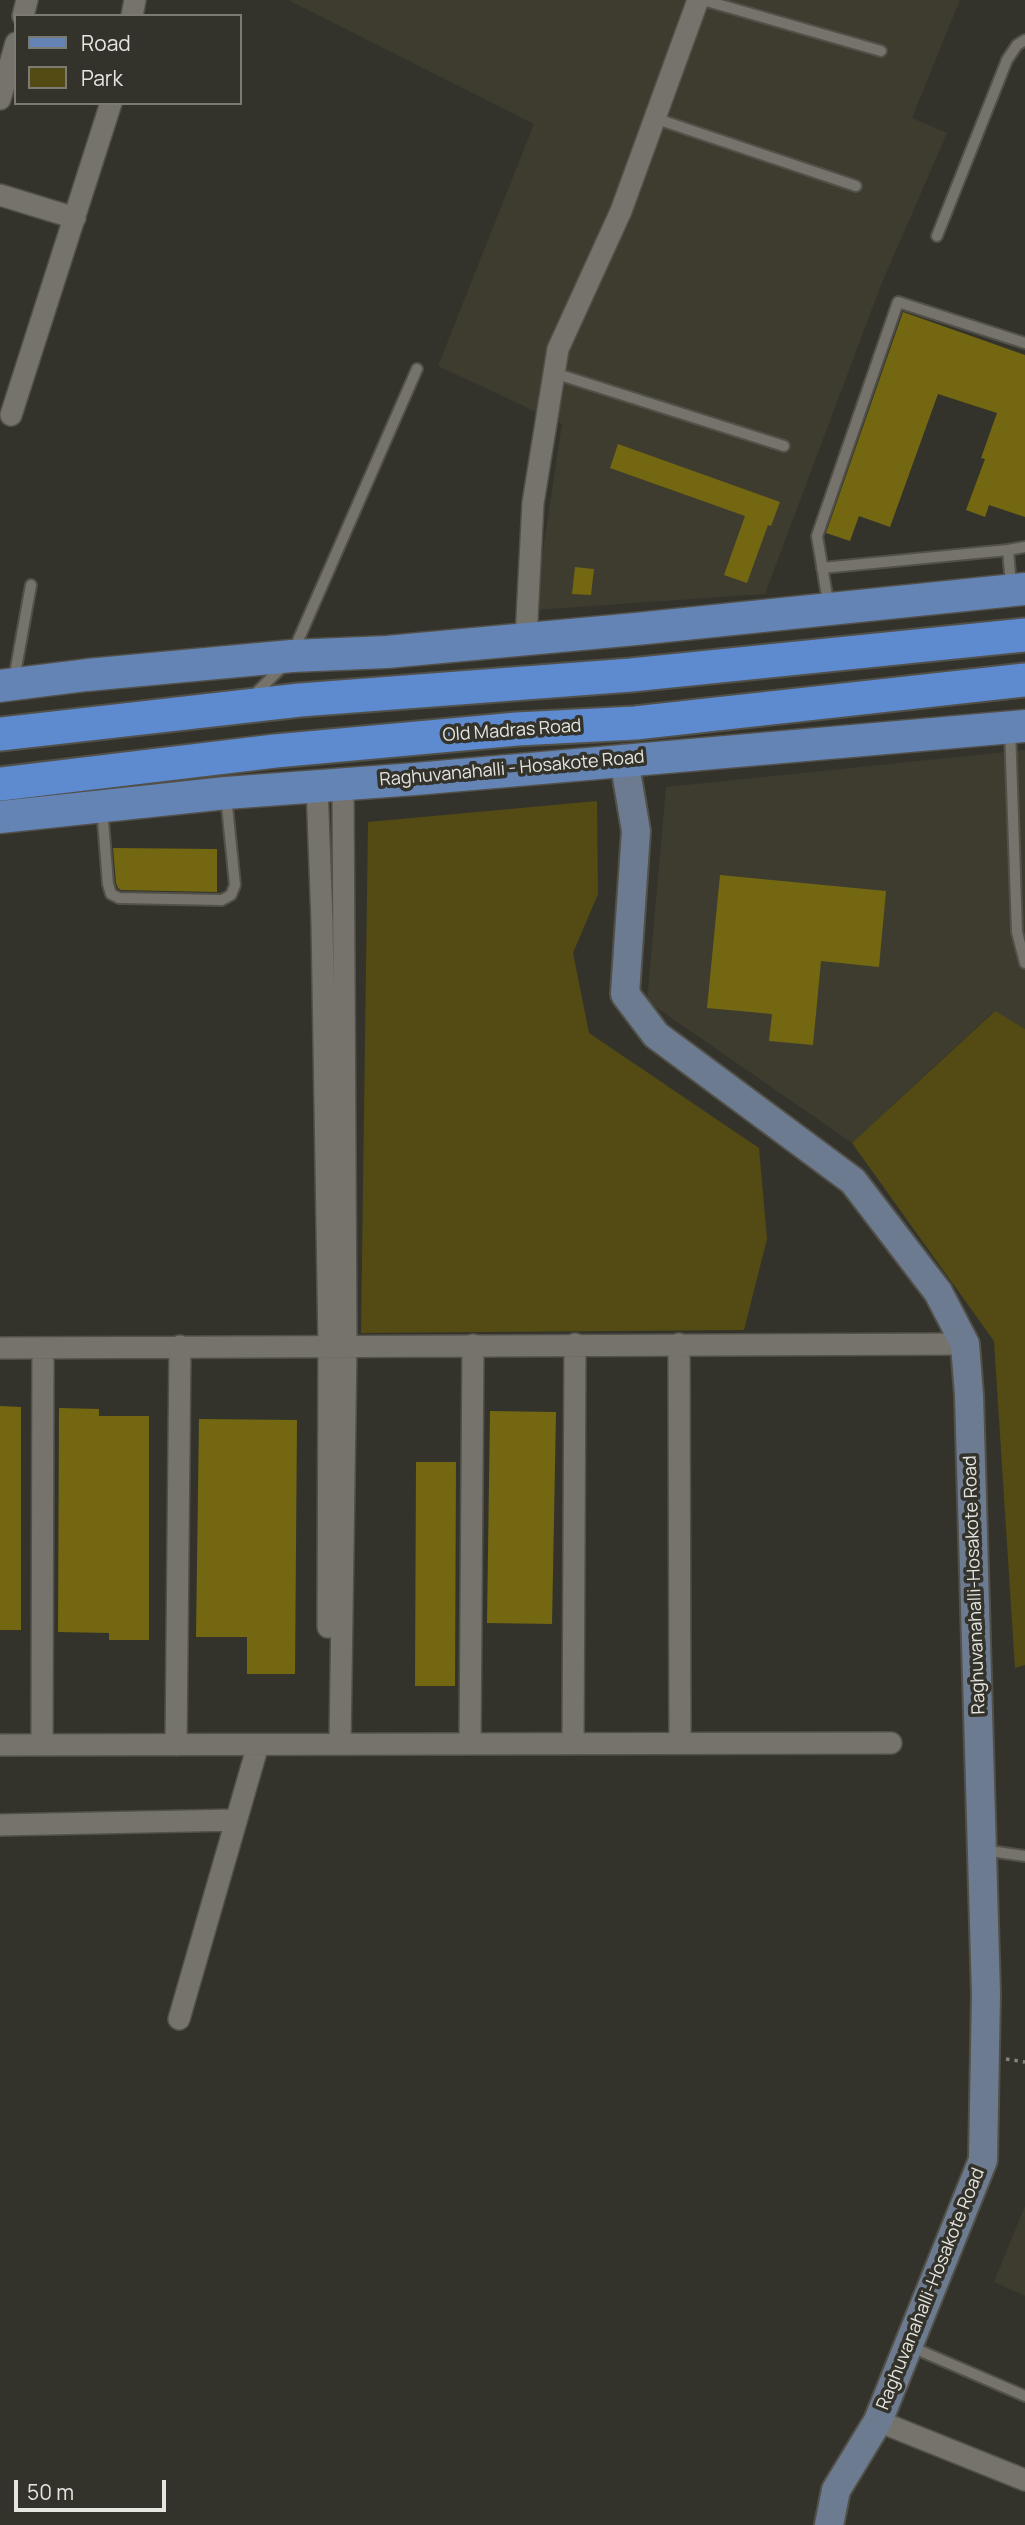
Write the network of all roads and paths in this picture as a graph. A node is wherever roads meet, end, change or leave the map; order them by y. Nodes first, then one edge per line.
1 (701, 0) edge
2 (1025, 40) edge
3 (881, 51) dead end
4 (10, 58) edge
5 (0, 99) edge
6 (110, 105) edge
7 (654, 118) junction
8 (856, 186) dead end
9 (0, 195) edge
10 (75, 218) junction
11 (937, 236) dead end
12 (1025, 343) edge
13 (417, 369) dead end
14 (554, 373) junction
15 (10, 401) edge
16 (784, 446) dead end
17 (1025, 548) edge
18 (1008, 550) junction
19 (822, 568) junction
20 (31, 585) dead end
21 (1018, 590) edge
22 (829, 611) junction
23 (1025, 635) edge
24 (526, 638) junction
25 (292, 656) junction
26 (1025, 680) edge
27 (7, 686) edge
28 (243, 706) junction
29 (1018, 727) edge
30 (0, 734) edge
31 (624, 759) junction
32 (1025, 775) edge
33 (1012, 776) junction
34 (0, 784) edge
35 (330, 784) junction
36 (226, 793) junction
37 (102, 805) junction
38 (0, 817) edge
39 (1025, 963) edge
40 (575, 1344) junction
41 (679, 1344) junction
42 (965, 1344) junction
43 (338, 1345) junction
44 (473, 1345) junction
45 (180, 1346) junction
46 (0, 1348) edge
47 (43, 1348) junction
48 (573, 1743) junction
49 (680, 1743) junction
50 (891, 1743) dead end
51 (334, 1744) junction
52 (470, 1744) junction
53 (0, 1745) edge
54 (42, 1745) junction
55 (176, 1745) junction
56 (258, 1745) junction
57 (236, 1819) junction
58 (0, 1825) edge
59 (982, 1850) junction
60 (1025, 1856) edge
61 (178, 2019) dead end
62 (909, 2346) junction
63 (1025, 2396) edge
64 (878, 2421) junction
65 (1025, 2480) edge
66 (829, 2525) edge

1 - 3 lane
1 - 7 street
2 - 11 lane
4 - 5 street
6 - 10 street
7 - 8 lane
7 - 14 street
9 - 10 street
10 - 15 street
12 - 19 lane
13 - 25 lane
14 - 16 lane
14 - 24 street
17 - 18 lane
18 - 19 lane
18 - 21 lane
19 - 22 lane
20 - 27 lane
21 - 22 main road
22 - 24 main road
23 - 28 highway
24 - 25 main road
25 - 27 main road
25 - 28 lane
26 - 34 highway, Old Madras Road
28 - 30 highway
29 - 31 main road, Raghuvanahalli - Hosakote Road
29 - 33 lane
31 - 35 main road, Raghuvanahalli - Hosakote Road
31 - 42 main road, Raghuvanahalli-Hosakote Road
32 - 33 lane
33 - 39 lane
35 - 36 main road, Raghuvanahalli - Hosakote Road
35 - 43 street
36 - 37 main road, Raghuvanahalli - Hosakote Road
36 - 37 lane
37 - 38 main road, Raghuvanahalli - Hosakote Road
40 - 41 street
40 - 44 street
40 - 48 street
41 - 42 street
41 - 49 street
42 - 59 main road, Raghuvanahalli-Hosakote Road
43 - 44 street
43 - 45 street
43 - 51 street
44 - 52 street
45 - 47 street
45 - 55 street
46 - 47 street
47 - 54 street
48 - 49 street
48 - 52 street
49 - 50 street
51 - 52 street
51 - 56 street
53 - 54 street
54 - 55 street
55 - 56 street
56 - 57 street
57 - 58 street
57 - 61 street
59 - 60 lane
59 - 62 main road, Raghuvanahalli-Hosakote Road
62 - 63 lane
62 - 64 main road, Raghuvanahalli-Hosakote Road
64 - 65 street
64 - 66 main road, Raghuvanahalli-Hosakote Road

